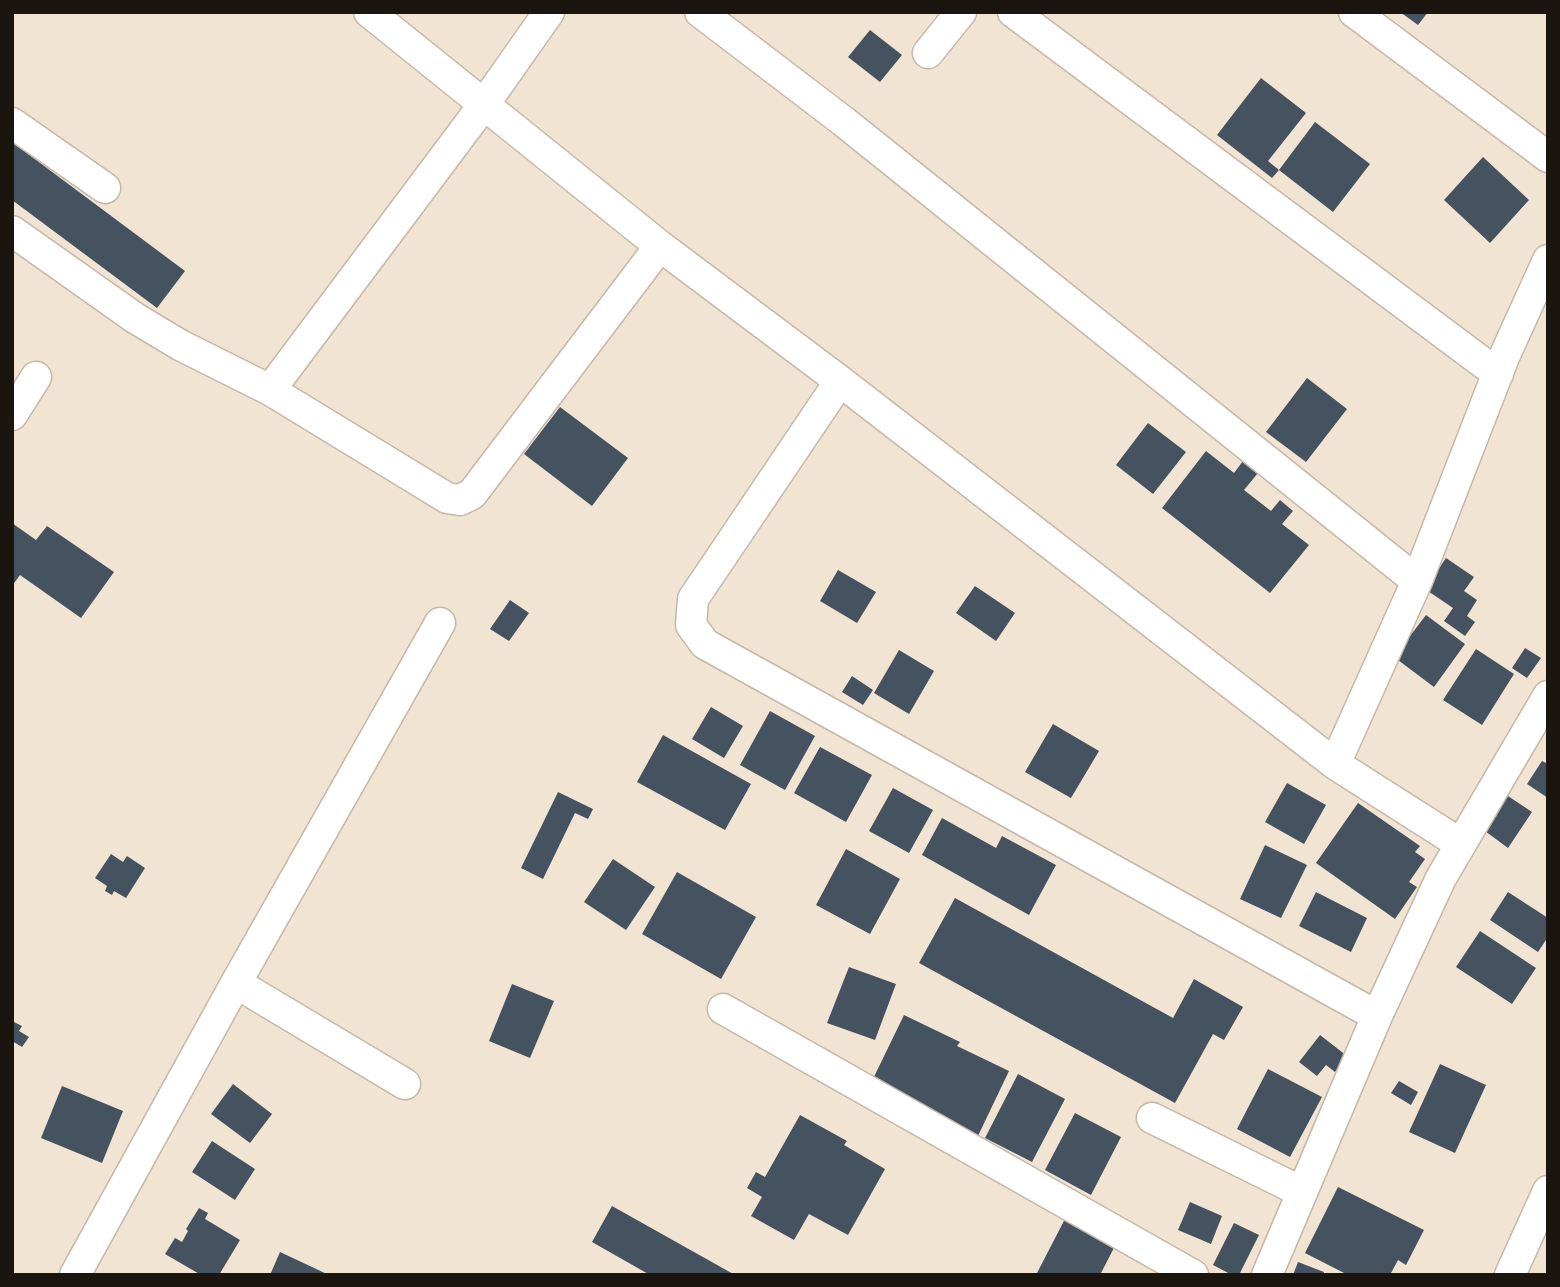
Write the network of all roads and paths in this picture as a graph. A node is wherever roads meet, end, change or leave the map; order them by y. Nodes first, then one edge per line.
1 (369, 12) edge
2 (549, 12) edge
3 (700, 12) edge
4 (961, 12) edge
5 (1013, 12) edge
6 (1354, 12) edge
7 (928, 53) dead end
8 (485, 103) junction
9 (12, 123) edge
10 (1548, 156) edge
11 (104, 188) dead end
12 (12, 232) edge
13 (660, 246) junction
14 (1547, 263) edge
15 (1498, 374) junction
16 (36, 377) dead end
17 (840, 381) junction
18 (270, 390) junction
19 (12, 415) edge
20 (1417, 581) junction
21 (440, 623) dead end
22 (1548, 696) edge
23 (1335, 764) junction
24 (1460, 843) junction
25 (236, 983) junction
26 (723, 1009) dead end
27 (1377, 1016) junction
28 (405, 1084) dead end
29 (1152, 1118) dead end
30 (1548, 1191) edge
31 (1302, 1192) junction
32 (75, 1275) edge
33 (1193, 1275) edge
34 (1267, 1275) edge
35 (1510, 1275) edge

1 - 8 street
2 - 8 street
3 - 20 street
4 - 7 street
5 - 15 street
6 - 10 street
8 - 13 street
8 - 18 street
9 - 11 street
12 - 18 street
13 - 17 street
13 - 18 street
14 - 15 street
15 - 20 street
16 - 19 street
17 - 23 street
17 - 27 street
20 - 23 street
21 - 25 street
22 - 24 street
23 - 24 street
24 - 27 street
25 - 28 street
25 - 32 street
26 - 33 street
27 - 31 street
29 - 31 street
30 - 35 street
31 - 34 street

